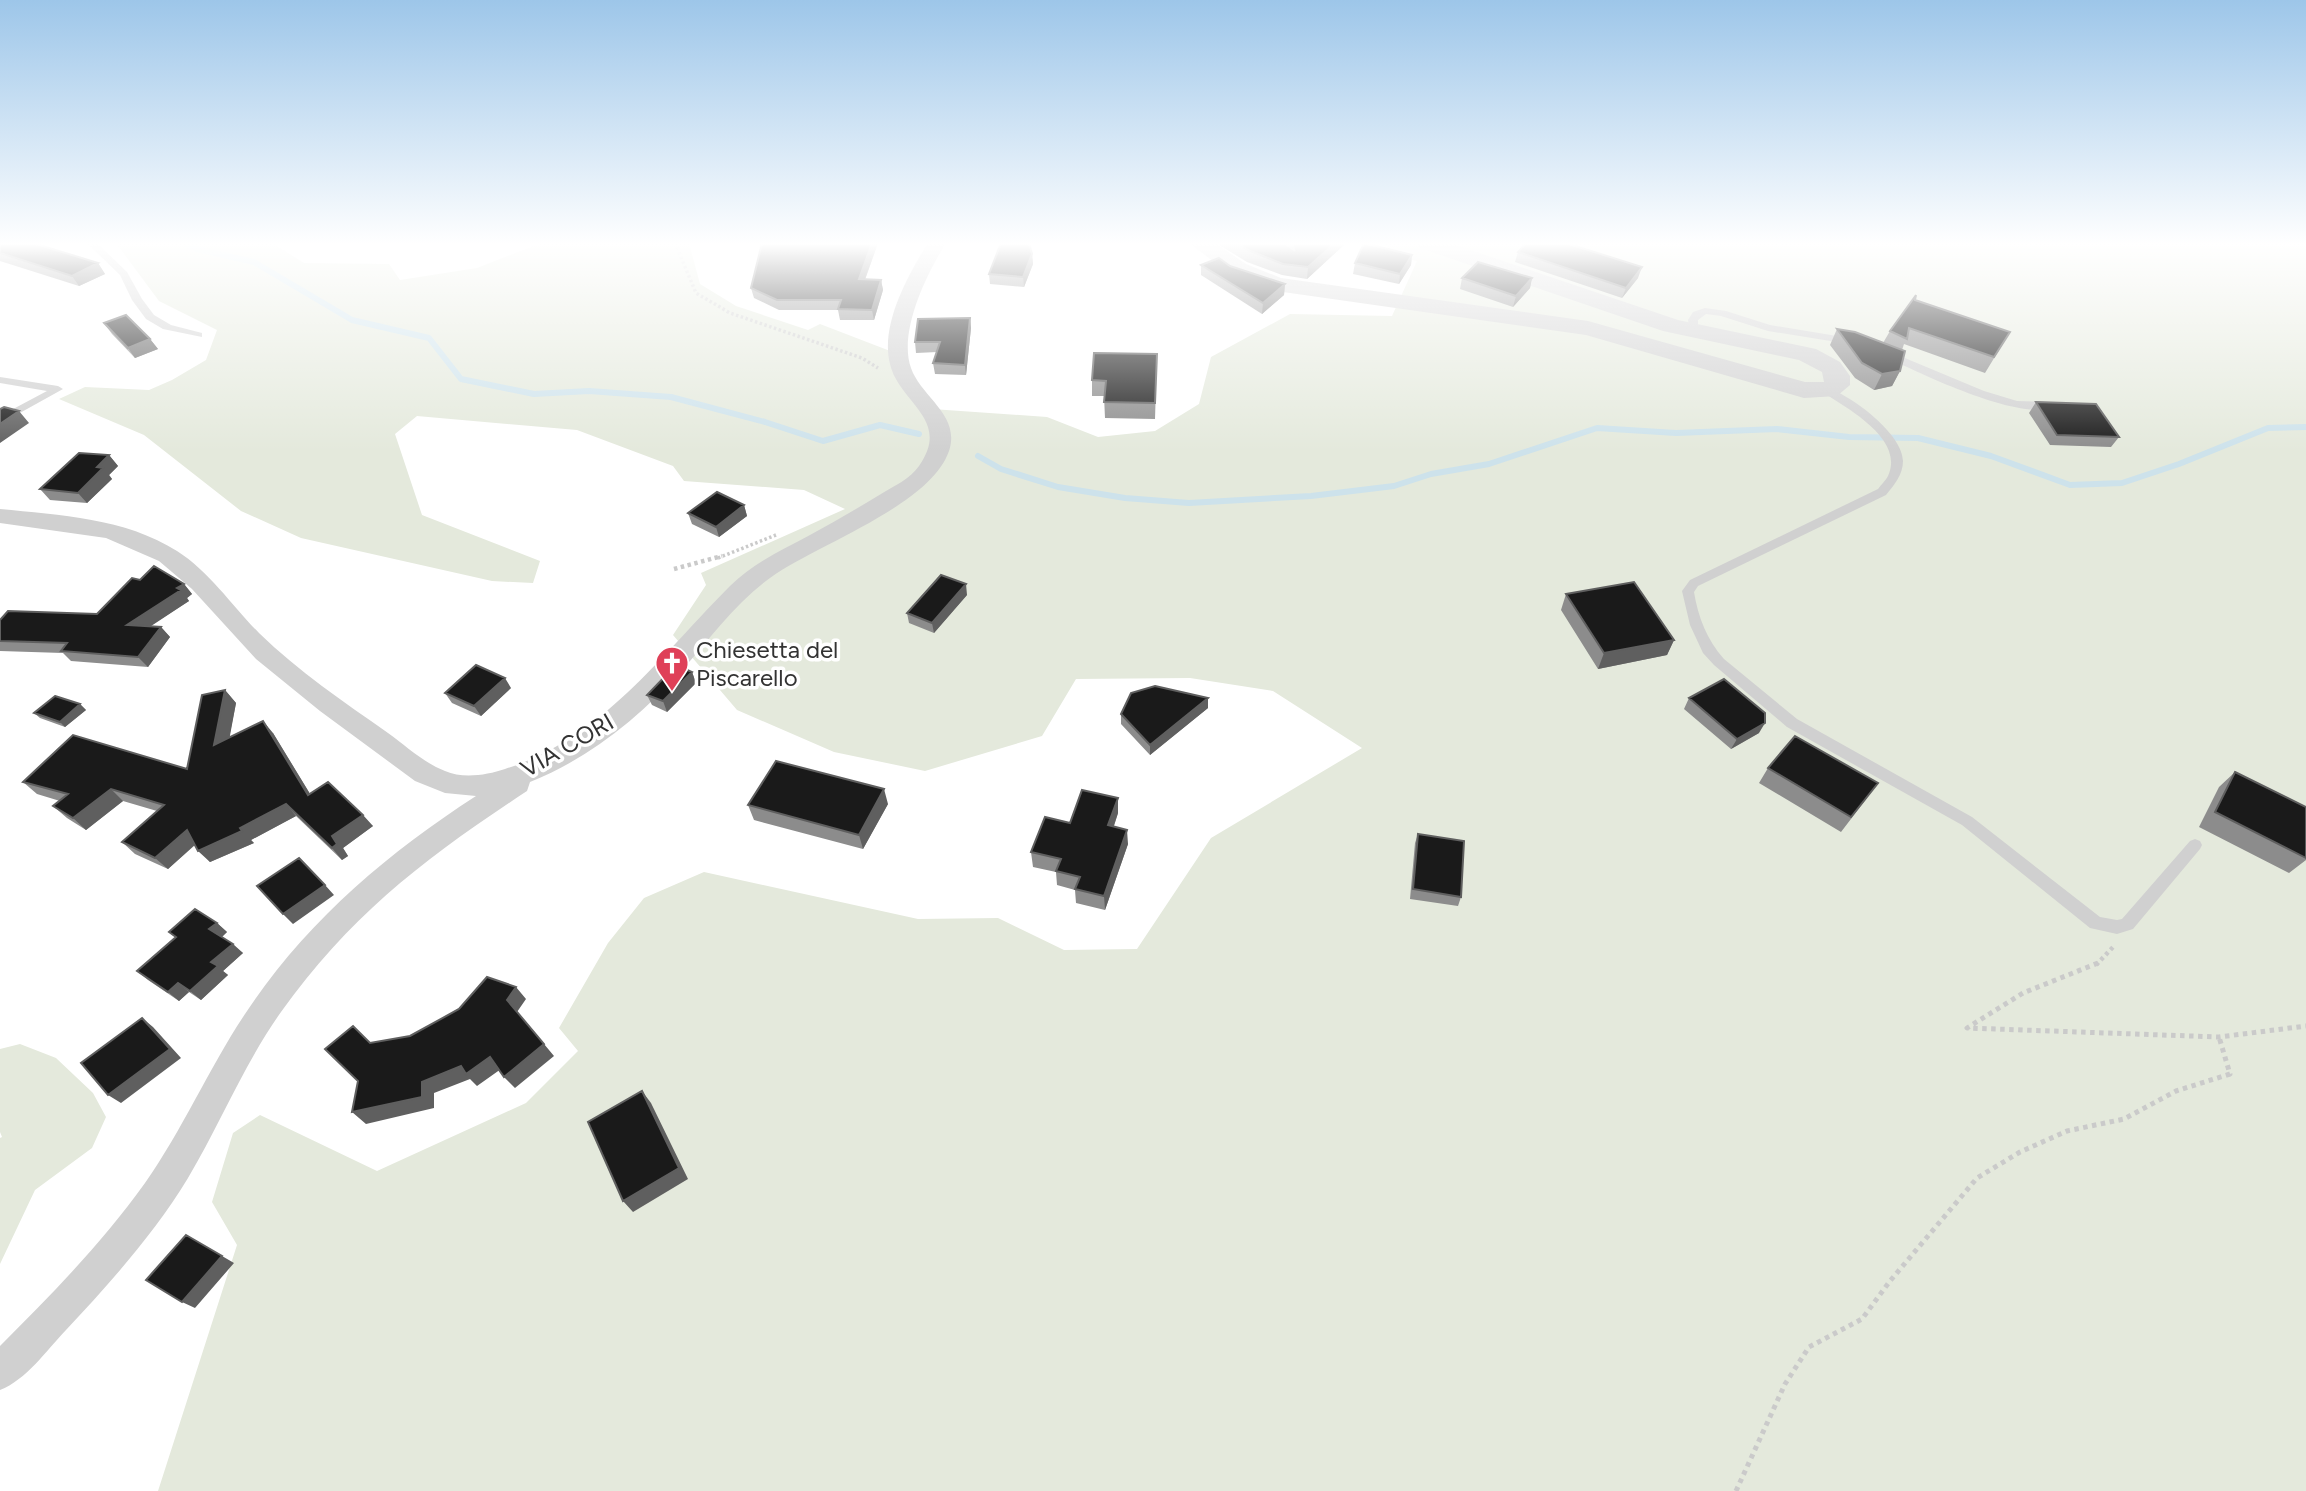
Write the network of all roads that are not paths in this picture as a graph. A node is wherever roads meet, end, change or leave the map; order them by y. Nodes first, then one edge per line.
1 (147, 313) edge
2 (907, 313) edge
3 (1484, 313) edge
4 (1636, 313) edge
5 (1703, 313) edge
6 (1715, 313) edge
7 (1694, 331) junction
8 (198, 335) dead end
9 (0, 380) edge
10 (1828, 391) junction
11 (2065, 405) edge
12 (0, 421) edge
13 (0, 516) edge
14 (560, 755) junction
15 (2195, 845) dead end
16 (0, 1372) edge

1 - 8 lane
2 - 14 street, VIA CORI
3 - 10 street
4 - 7 street
5 - 7 lane
6 - 11 lane
7 - 10 street
9 - 12 lane
10 - 15 lane
13 - 14 street, VIA CORI
14 - 16 street

